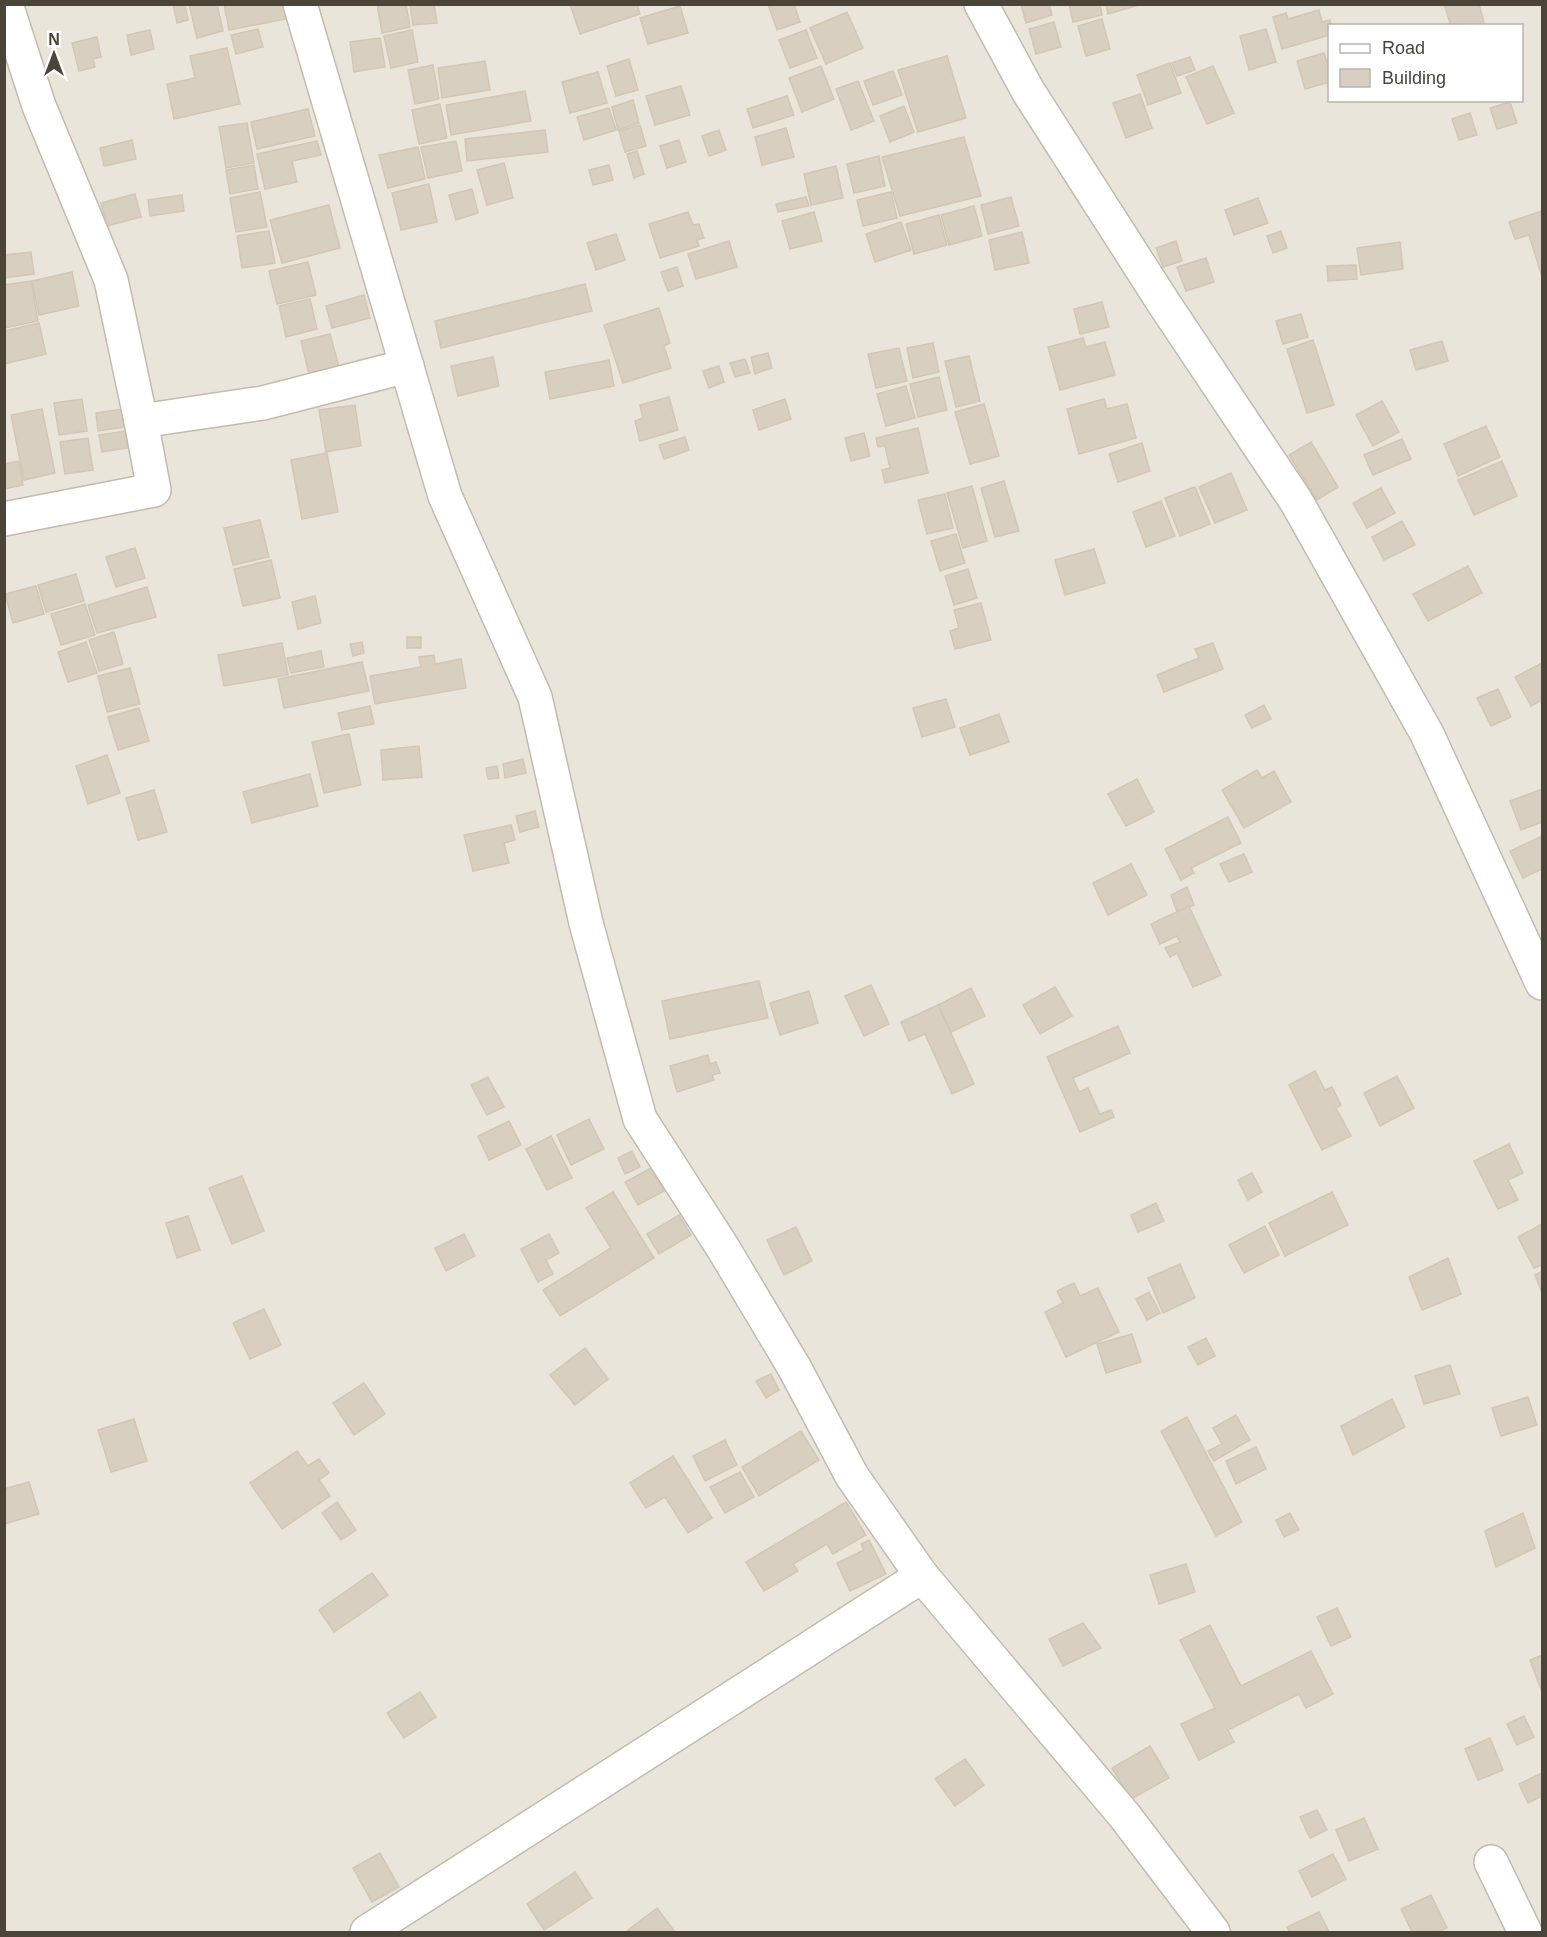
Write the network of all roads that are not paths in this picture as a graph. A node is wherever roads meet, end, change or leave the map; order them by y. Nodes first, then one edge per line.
1 (6, 4) edge
2 (300, 4) edge
3 (981, 4) edge
4 (407, 366) junction
5 (141, 420) junction
6 (4, 519) edge
7 (1542, 983) edge
8 (922, 1576) junction
9 (1491, 1862) dead end
10 (368, 1932) edge
11 (1213, 1932) edge
12 (1525, 1932) edge

1 - 5 street
2 - 4 street
3 - 7 street
4 - 5 street
4 - 8 street
5 - 6 street
8 - 10 street
8 - 11 street
9 - 12 street

